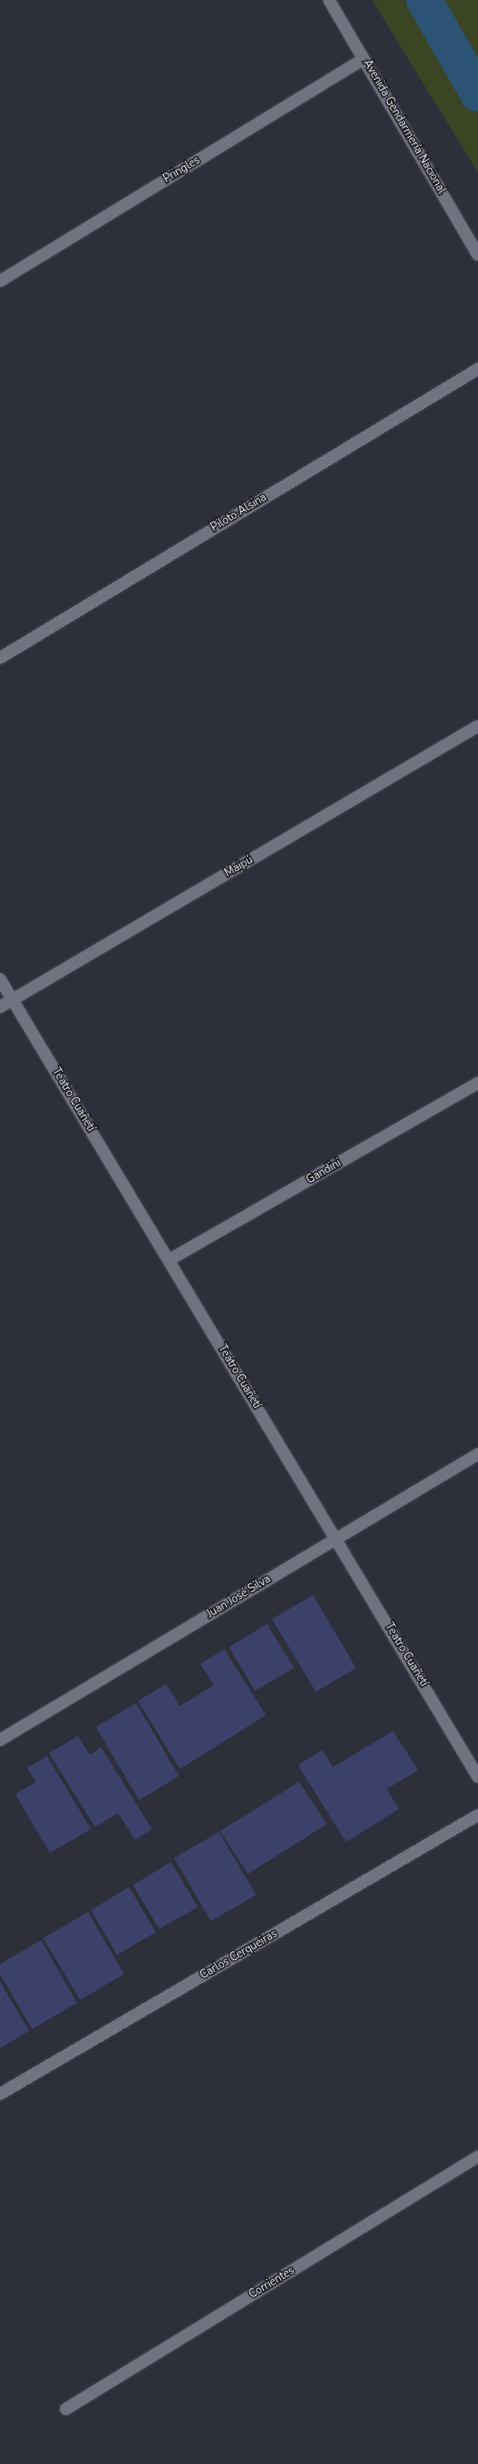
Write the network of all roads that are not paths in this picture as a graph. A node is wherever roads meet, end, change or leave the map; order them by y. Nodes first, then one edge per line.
1 (329, 0) edge
2 (364, 59) junction
3 (478, 255) edge
4 (0, 281) edge
5 (478, 369) edge
6 (0, 658) edge
7 (478, 726) edge
8 (0, 979) edge
9 (13, 1000) junction
10 (0, 1007) edge
11 (478, 1083) edge
12 (169, 1260) junction
13 (478, 1454) edge
14 (336, 1539) junction
15 (0, 1740) edge
16 (478, 1777) edge
17 (478, 1815) edge
18 (0, 2094) edge
19 (478, 2157) edge
20 (66, 2409) dead end

1 - 2 street, Avenida Gendarmería Nacional
2 - 3 street, Avenida Gendarmería Nacional
2 - 4 street, Pringles
5 - 6 street, Piloto Alsina
7 - 9 street, Maipú
8 - 9 street, Teatro Cuañetí
9 - 10 street, Maipú
9 - 12 street, Teatro Cuañetí
11 - 12 street, Gandini
12 - 14 street, Teatro Cuañetí
13 - 14 street, Juan José Silva
14 - 15 street, Juan José Silva
14 - 16 street, Teatro Cuañetí
17 - 18 street, Carlos Cerqueiras
19 - 20 street, Corrientes

